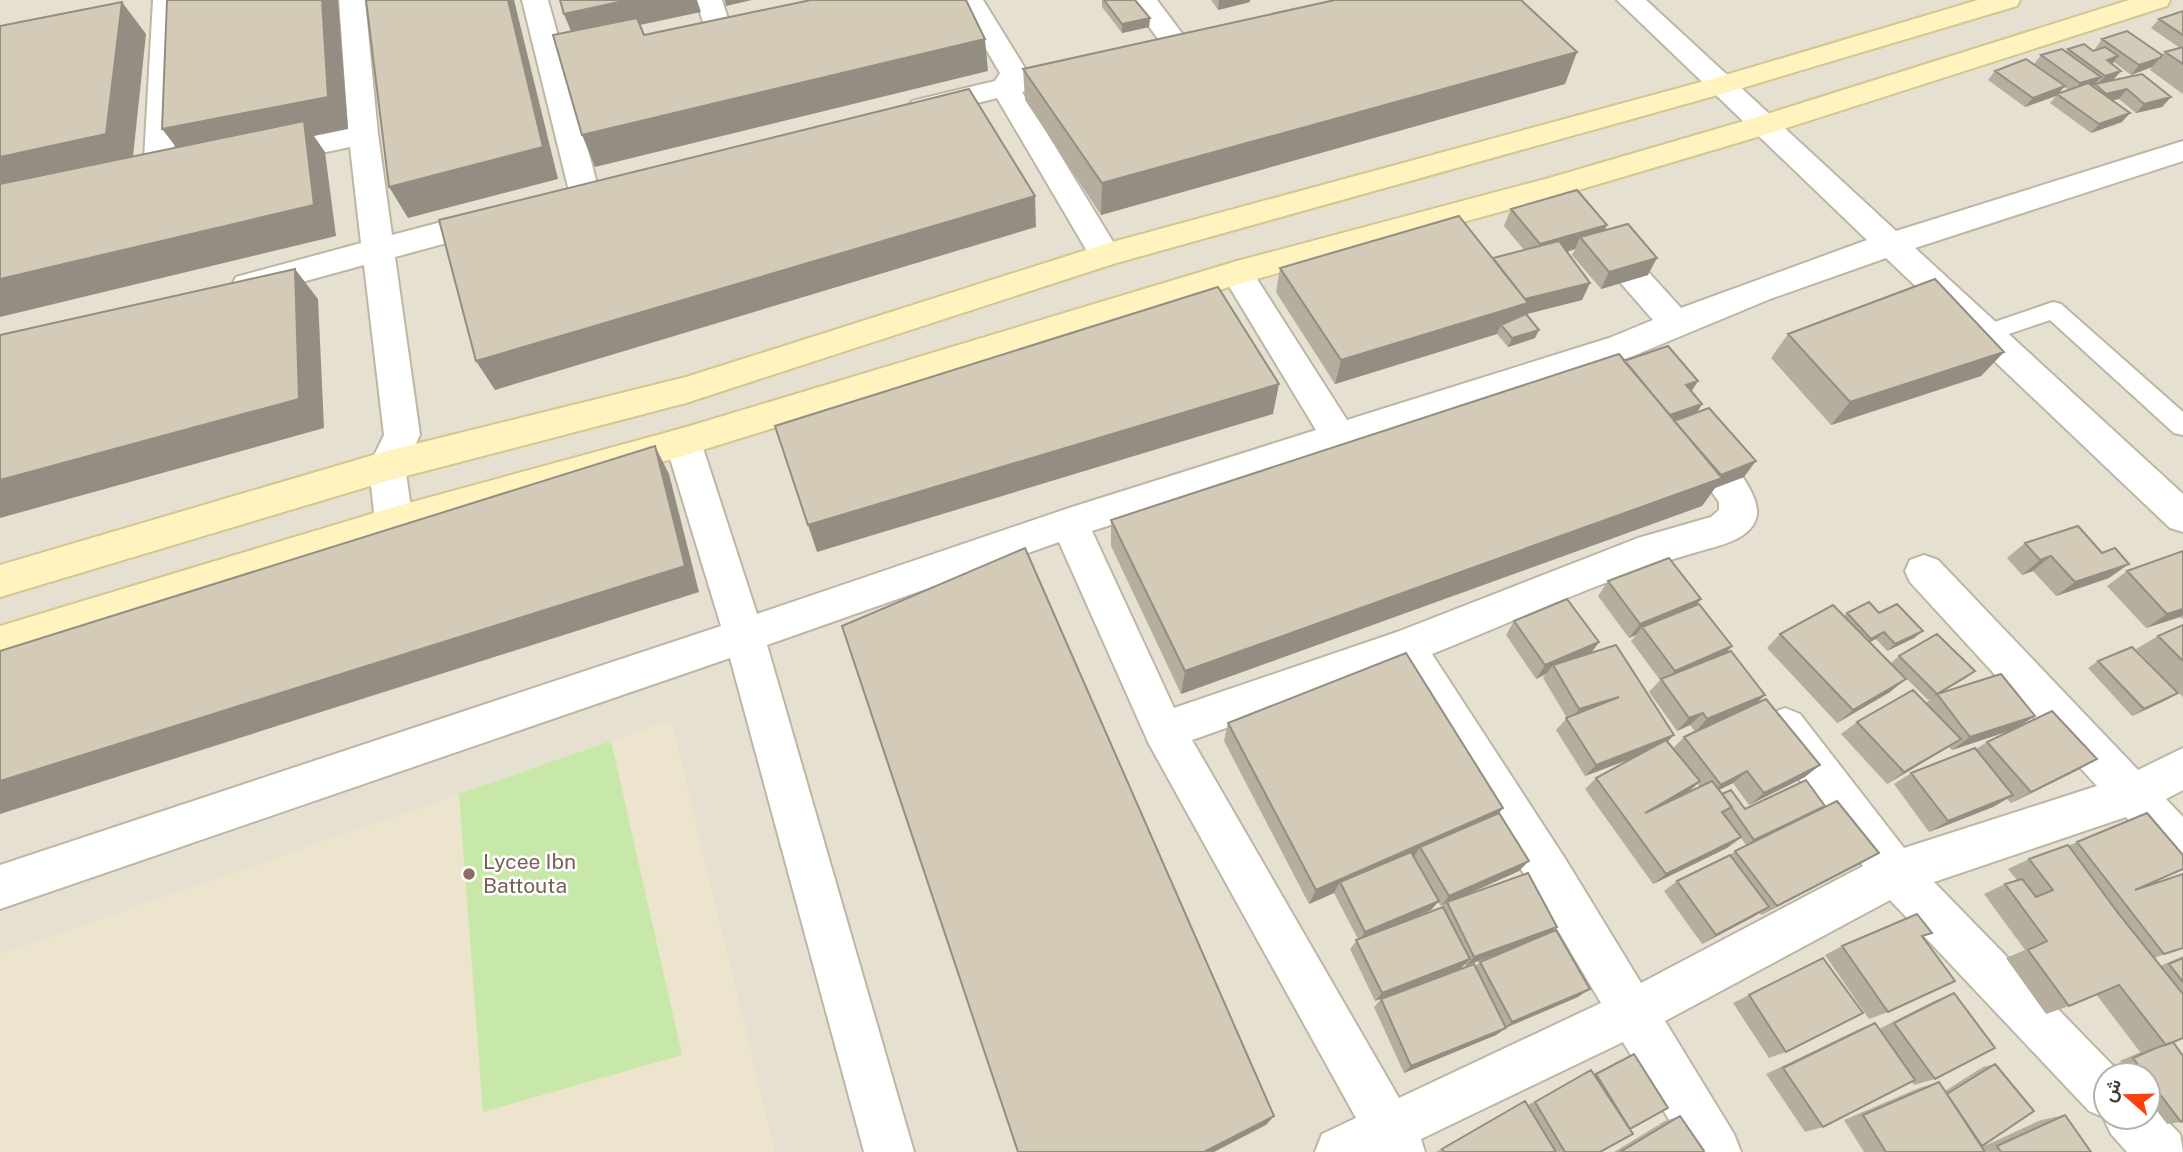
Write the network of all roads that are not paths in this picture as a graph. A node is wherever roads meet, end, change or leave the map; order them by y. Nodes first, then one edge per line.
1 (352, 0) edge
2 (535, 0) edge
3 (970, 0) edge
4 (1143, 0) edge
5 (1630, 0) edge
6 (2007, 0) edge
7 (2157, 0) edge
8 (156, 13) edge
9 (639, 38) edge
10 (1176, 44) edge
11 (550, 58) junction
12 (1097, 64) edge
13 (1722, 85) junction
14 (1005, 87) junction
15 (896, 115) edge
16 (1764, 125) junction
17 (363, 134) junction
18 (2183, 151) edge
19 (240, 160) edge
20 (159, 177) edge
21 (585, 195) edge
22 (1570, 204) junction
23 (520, 212) edge
24 (1893, 244) junction
25 (378, 251) junction
26 (1105, 255) junction
27 (1237, 273) junction
28 (216, 293) edge
29 (1675, 323) junction
30 (1988, 333) junction
31 (1672, 413) edge
32 (2183, 426) edge
33 (1338, 436) junction
34 (683, 442) junction
35 (387, 466) junction
36 (2183, 517) edge
37 (394, 522) junction
38 (1069, 523) junction
39 (1651, 549) junction
40 (1924, 571) dead end
41 (0, 581) edge
42 (1676, 583) edge
43 (744, 636) junction
44 (0, 644) edge
45 (1405, 647) junction
46 (1760, 694) edge
47 (1164, 731) junction
48 (2183, 768) edge
49 (2135, 794) junction
50 (2183, 848) edge
51 (1895, 873) junction
52 (0, 887) edge
53 (1632, 1013) junction
54 (2092, 1079) edge
55 (2142, 1131) edge
56 (1396, 1140) edge
57 (889, 1152) edge
58 (1340, 1152) edge
59 (1716, 1152) edge
60 (2162, 1152) edge

1 - 17 street
2 - 11 street
3 - 14 street
4 - 10 street
5 - 13 street
6 - 13 street
7 - 16 street
8 - 20 street
9 - 11 street
11 - 21 street
12 - 14 street
13 - 16 street
13 - 26 street
14 - 15 street
14 - 26 street
16 - 22 street
16 - 24 street
17 - 19 street
17 - 25 street
18 - 24 street
22 - 27 street
22 - 29 street
23 - 25 street
24 - 29 street
24 - 30 street
25 - 28 street
25 - 35 street
26 - 35 street
27 - 33 street
27 - 34 street
29 - 33 street
30 - 32 lane
30 - 36 street
31 - 39 street
33 - 38 street
34 - 37 street
34 - 43 street
35 - 37 street
35 - 41 street
37 - 44 street
38 - 43 street
38 - 47 street
39 - 42 street
39 - 45 street
40 - 49 street
43 - 52 street
43 - 57 street
45 - 47 street
45 - 53 street
46 - 51 street
47 - 56 street
48 - 49 street
49 - 50 street
49 - 51 street
51 - 53 street
51 - 54 street
53 - 56 street
53 - 59 street
55 - 60 street
56 - 58 street

